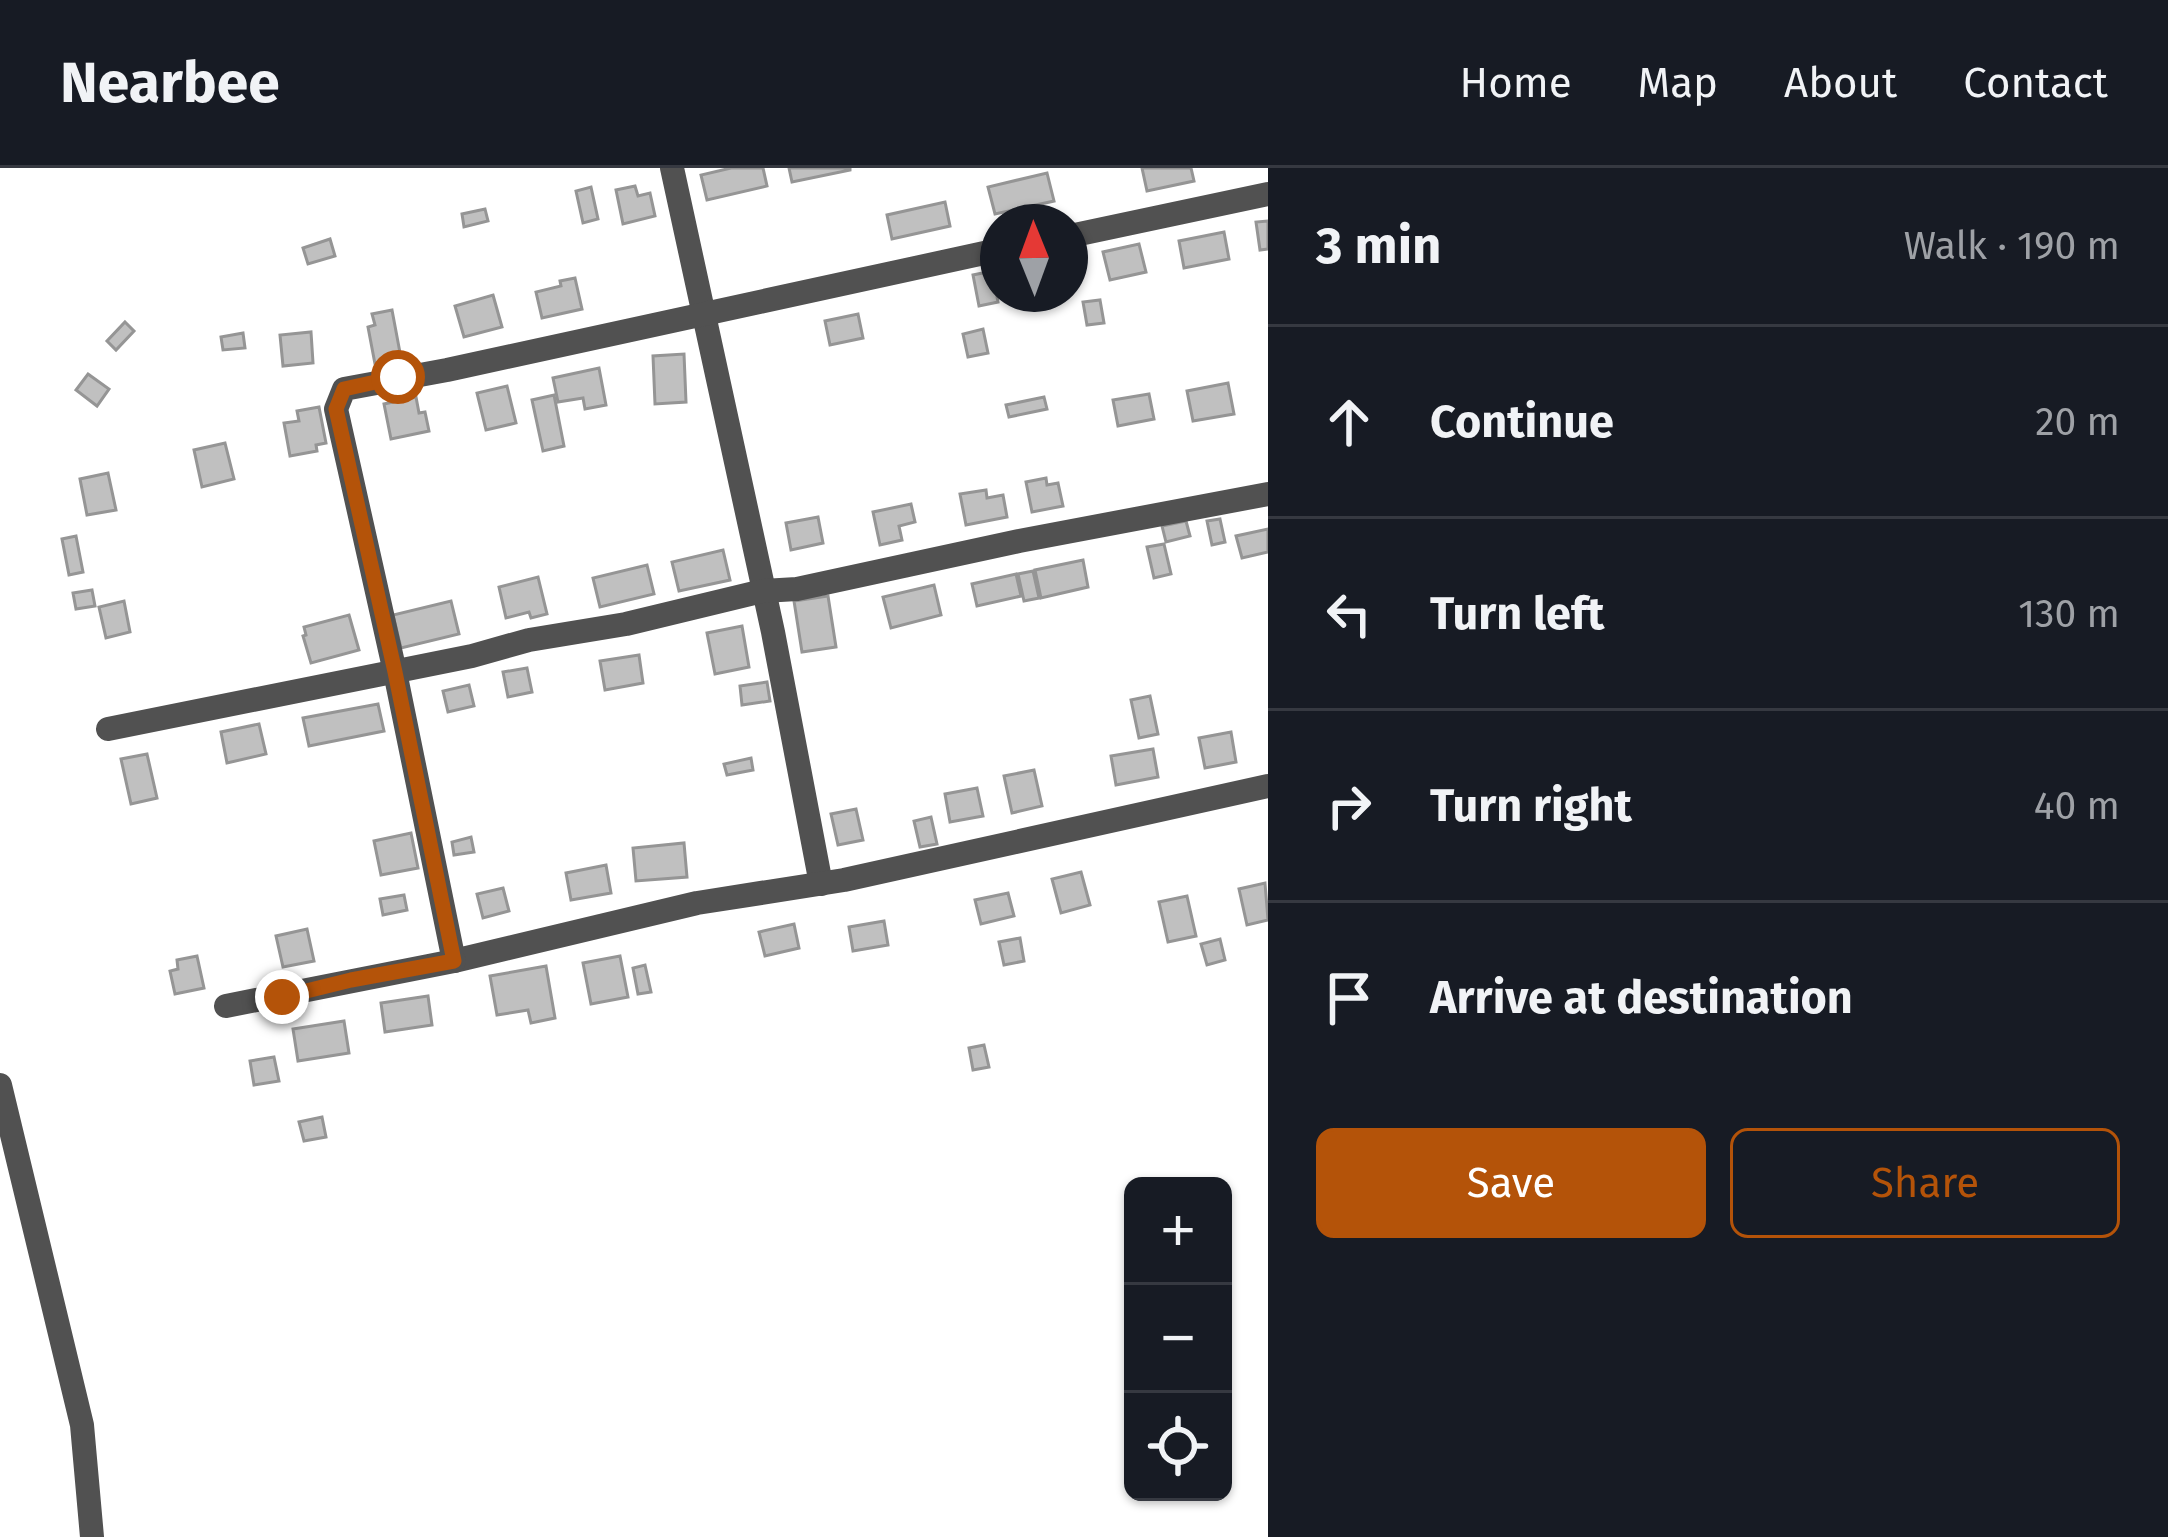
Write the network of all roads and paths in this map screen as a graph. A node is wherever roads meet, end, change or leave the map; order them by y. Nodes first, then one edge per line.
1 (672, 168) edge
2 (1268, 194) edge
3 (1088, 232) edge
4 (980, 254) edge
5 (703, 314) junction
6 (1268, 494) edge
7 (763, 591) junction
8 (395, 672) junction
9 (108, 729) dead end
10 (1268, 787) edge
11 (821, 884) junction
12 (454, 961) junction
13 (226, 1006) dead end
14 (0, 1085) edge
15 (92, 1537) edge

1 - 5 street
2 - 3 street
4 - 5 street
5 - 7 street
5 - 8 street
6 - 7 street
7 - 8 street
7 - 11 street
8 - 9 street
8 - 12 street
10 - 11 street
11 - 12 street
12 - 13 street
14 - 15 street

